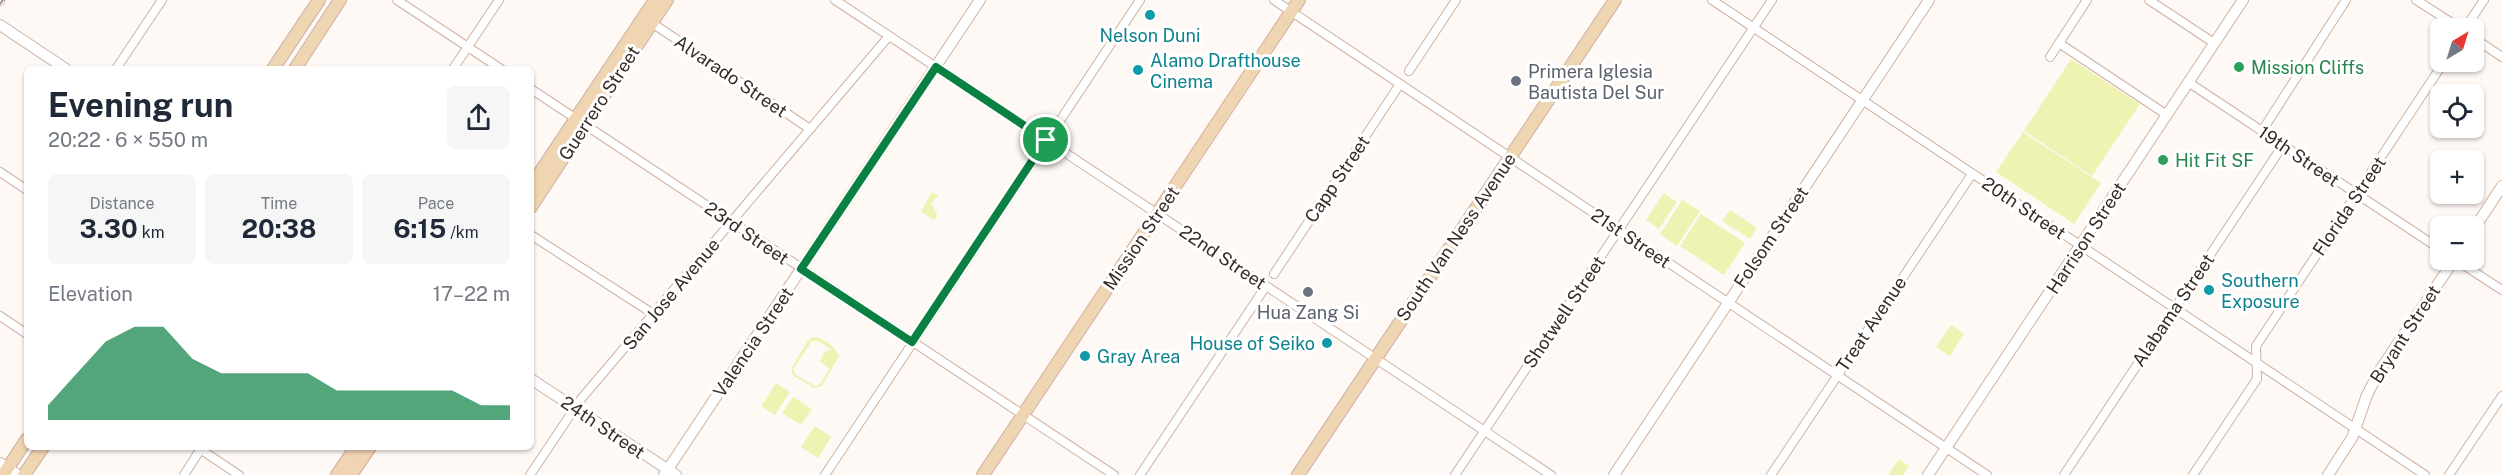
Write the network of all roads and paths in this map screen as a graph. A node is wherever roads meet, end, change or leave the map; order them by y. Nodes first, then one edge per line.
1 (162, 0) edge
2 (319, 0) edge
3 (340, 0) edge
4 (397, 0) edge
5 (499, 0) edge
6 (655, 0) edge
7 (668, 0) edge
8 (835, 0) edge
9 (980, 0) edge
10 (1140, 0) edge
11 (1274, 0) edge
12 (1299, 0) edge
13 (1456, 0) edge
14 (1615, 0) edge
15 (1712, 0) edge
16 (1772, 0) edge
17 (1929, 0) edge
18 (2087, 0) edge
19 (2149, 0) edge
20 (2243, 0) edge
21 (2346, 0) edge
22 (2416, 0) edge
23 (2484, 0) edge
24 (1292, 11) junction
25 (2444, 18) edge
26 (2472, 18) edge
27 (652, 23) junction
28 (0, 25) edge
29 (1754, 28) junction
30 (889, 36) junction
31 (2059, 43) junction
32 (2214, 44) junction
33 (2484, 45) edge
34 (468, 47) junction
35 (2050, 57) dead end
36 (2502, 57) edge
37 (62, 66) edge
38 (118, 66) edge
39 (275, 66) edge
40 (296, 66) edge
41 (455, 66) edge
42 (496, 66) edge
43 (936, 67) junction
44 (1409, 71) dead end
45 (2438, 72) edge
46 (2188, 82) junction
47 (1400, 84) junction
48 (534, 91) edge
49 (1862, 100) junction
50 (2167, 115) junction
51 (580, 122) junction
52 (810, 129) junction
53 (2262, 131) junction
54 (1046, 140) junction
55 (2283, 145) junction
56 (1510, 157) junction
57 (0, 172) edge
58 (1972, 174) junction
59 (534, 182) edge
60 (2502, 186) edge
61 (24, 188) edge
62 (2358, 195) junction
63 (534, 202) edge
64 (1157, 213) junction
65 (2482, 216) edge
66 (731, 222) junction
67 (1619, 230) junction
68 (534, 237) edge
69 (2430, 242) edge
70 (2080, 246) junction
71 (801, 269) junction
72 (2448, 270) edge
73 (2471, 270) edge
74 (1274, 274) dead end
75 (1266, 286) junction
76 (2502, 290) edge
77 (1728, 302) junction
78 (2174, 308) junction
79 (656, 315) junction
80 (0, 316) edge
81 (24, 332) edge
82 (912, 342) junction
83 (1376, 358) junction
84 (2256, 362) junction
85 (1837, 374) junction
86 (534, 380) edge
87 (2502, 396) edge
88 (575, 408) junction
89 (1023, 415) junction
90 (2356, 429) junction
91 (1485, 431) junction
92 (24, 444) edge
93 (1947, 448) junction
94 (41, 450) edge
95 (199, 450) edge
96 (203, 450) edge
97 (354, 450) edge
98 (368, 450) edge
99 (7, 470) edge
100 (670, 473) edge
101 (24, 475) edge
102 (184, 475) edge
103 (239, 475) edge
104 (337, 475) edge
105 (351, 475) edge
106 (530, 475) edge
107 (825, 475) edge
108 (983, 475) edge
109 (1113, 475) edge
110 (1140, 475) edge
111 (1298, 475) edge
112 (1455, 475) edge
113 (1551, 475) edge
114 (1614, 475) edge
115 (1771, 475) edge
116 (1928, 475) edge
117 (1987, 475) edge
118 (2064, 475) edge
119 (2193, 475) edge
120 (2328, 475) edge
121 (2426, 475) edge
122 (2449, 475) edge

1 - 38 street
2 - 39 main road
3 - 40 main road
4 - 34 street
5 - 34 street
6 - 51 main road, Guerrero Street
7 - 27 main road, Guerrero Street
8 - 30 street, 22nd Street
9 - 43 street, Valencia Street
10 - 54 street
11 - 24 street, 21st Street
12 - 24 main road, Mission Street
13 - 44 street
14 - 56 main road, South Van Ness Avenue
15 - 29 street, 20th Street
16 - 29 street, Shotwell Street
17 - 49 street, Folsom Street
18 - 31 street
19 - 32 street
20 - 32 street, Harrison Street
21 - 53 street
22 - 25 street
23 - 26 street
24 - 47 street, 21st Street
24 - 64 main road, Mission Street
27 - 51 main road, Guerrero Street
27 - 52 street, Alvarado Street
28 - 37 street
29 - 49 street, 20th Street
29 - 67 street, Shotwell Street
30 - 43 street, 22nd Street
30 - 52 street, San Jose Avenue
31 - 35 street
31 - 50 street
32 - 46 street, Harrison Street
33 - 36 street
34 - 41 street
34 - 42 street
43 - 54 street, 22nd Street
43 - 71 street, Valencia Street
45 - 62 street, Florida Street
46 - 50 street, Harrison Street
46 - 53 street, 19th Street
47 - 56 street, 21st Street
47 - 74 street, Capp Street
48 - 51 street, 23rd Street
49 - 58 street, 20th Street
49 - 77 street, Folsom Street
50 - 70 street, Harrison Street
51 - 59 main road, Guerrero Street
51 - 63 main road, Guerrero Street
51 - 66 street, 23rd Street
52 - 66 street, San Jose Avenue
53 - 55 street, 19th Street
54 - 64 street, 22nd Street
54 - 82 street
55 - 62 street, 19th Street
55 - 78 street, Alabama Street
56 - 67 street, 21st Street
56 - 83 main road, South Van Ness Avenue
57 - 61 street
58 - 70 street, 20th Street
58 - 85 street, Treat Avenue
60 - 65 street
62 - 69 street, 19th Street
62 - 84 street, Florida Street
64 - 75 street, 22nd Street
64 - 89 main road, Mission Street
66 - 71 street, 23rd Street
66 - 79 street, San Jose Avenue
67 - 77 street, 21st Street
67 - 91 street, Shotwell Street
68 - 79 street
70 - 78 street, 20th Street
70 - 93 street, Harrison Street
71 - 82 street, 23rd Street
71 - 100 street, Valencia Street
72 - 90 street, Bryant Street
73 - 76 street
75 - 83 street, 22nd Street
75 - 110 street
77 - 85 street, 21st Street
77 - 114 street, Folsom Street
78 - 84 street, 20th Street
78 - 118 street, Alabama Street
79 - 88 street, San Jose Avenue
80 - 81 street
82 - 89 street, 23rd Street
82 - 107 street
83 - 91 street, 22nd Street
83 - 111 main road, South Van Ness Avenue
84 - 90 street, 20th Street
84 - 119 street, Florida Street
85 - 93 street, 21st Street
85 - 115 street, Treat Avenue
86 - 88 street, 24th Street
87 - 122 street
88 - 100 street, 24th Street
88 - 106 street, San Jose Avenue
89 - 108 main road, Mission Street
89 - 109 street, 23rd Street
90 - 120 street, Bryant Street
90 - 121 street, 20th Street
91 - 112 street, Shotwell Street
91 - 113 street, 22nd Street
92 - 99 main road
93 - 116 street, Harrison Street
93 - 117 street, 21st Street
94 - 101 main road
95 - 102 street
96 - 103 street
97 - 104 main road
98 - 105 main road

